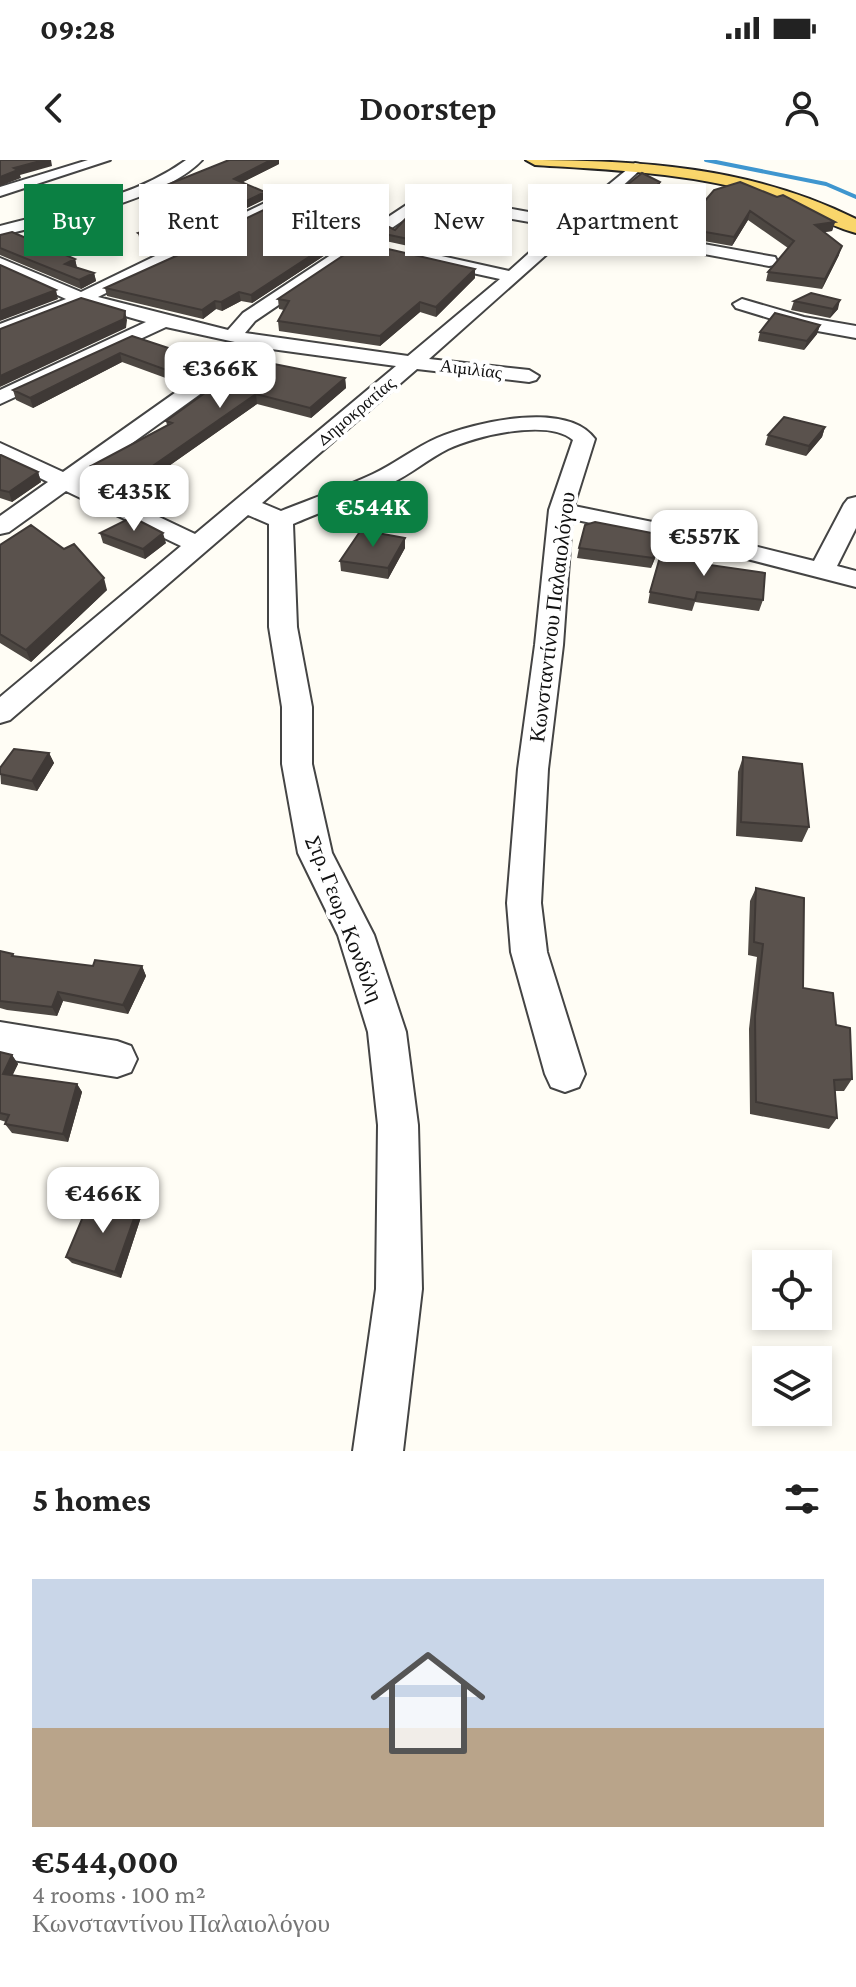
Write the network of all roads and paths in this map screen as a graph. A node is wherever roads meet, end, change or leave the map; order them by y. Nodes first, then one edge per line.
1 (103, 160) edge
2 (195, 160) edge
3 (535, 160) edge
4 (635, 167) junction
5 (616, 184) edge
6 (0, 192) edge
7 (263, 209) edge
8 (528, 216) edge
9 (389, 224) edge
10 (856, 227) edge
11 (0, 231) edge
12 (706, 249) edge
13 (389, 250) edge
14 (339, 256) edge
15 (536, 256) edge
16 (769, 261) dead end
17 (0, 263) edge
18 (24, 273) junction
19 (513, 277) junction
20 (0, 281) edge
21 (81, 299) junction
22 (742, 304) dead end
23 (162, 322) junction
24 (0, 331) edge
25 (856, 332) edge
26 (232, 336) junction
27 (261, 341) junction
28 (414, 362) junction
29 (529, 376) dead end
30 (0, 398) edge
31 (0, 450) edge
32 (66, 481) junction
33 (856, 504) edge
34 (245, 505) junction
35 (561, 510) junction
36 (281, 520) junction
37 (0, 527) edge
38 (200, 546) junction
39 (822, 570) junction
40 (856, 579) edge
41 (0, 713) edge
42 (0, 1040) edge
43 (117, 1059) dead end
44 (565, 1074) dead end
45 (378, 1451) edge

1 - 6 street
2 - 11 street
3 - 4 main road
4 - 5 street, Δημοκρατίας
4 - 10 main road
7 - 21 street
8 - 9 street
12 - 16 street
13 - 19 street
14 - 26 street
15 - 19 street, Δημοκρατίας
17 - 18 street, Αιμιλίας
18 - 20 street
18 - 21 street, Αιμιλίας
19 - 28 street, Δημοκρατίας
21 - 23 street, Αιμιλίας
21 - 24 street
22 - 25 street
23 - 26 street, Αιμιλίας
23 - 30 street
26 - 27 street, Αιμιλίας
27 - 28 street, Αιμιλίας
27 - 32 street
28 - 29 street, Αιμιλίας
28 - 34 street, Δημοκρατίας
31 - 32 street
32 - 37 street
32 - 38 street
33 - 39 street
34 - 36 street
34 - 38 street, Δημοκρατίας
35 - 36 street, Κωνσταντίνου Παλαιολόγου
35 - 39 street
35 - 44 street, Κωνσταντίνου Παλαιολόγου
36 - 45 street, Στρ. Γεωρ. Κονδύλη
38 - 41 street, Δημοκρατίας
39 - 40 street
42 - 43 street

